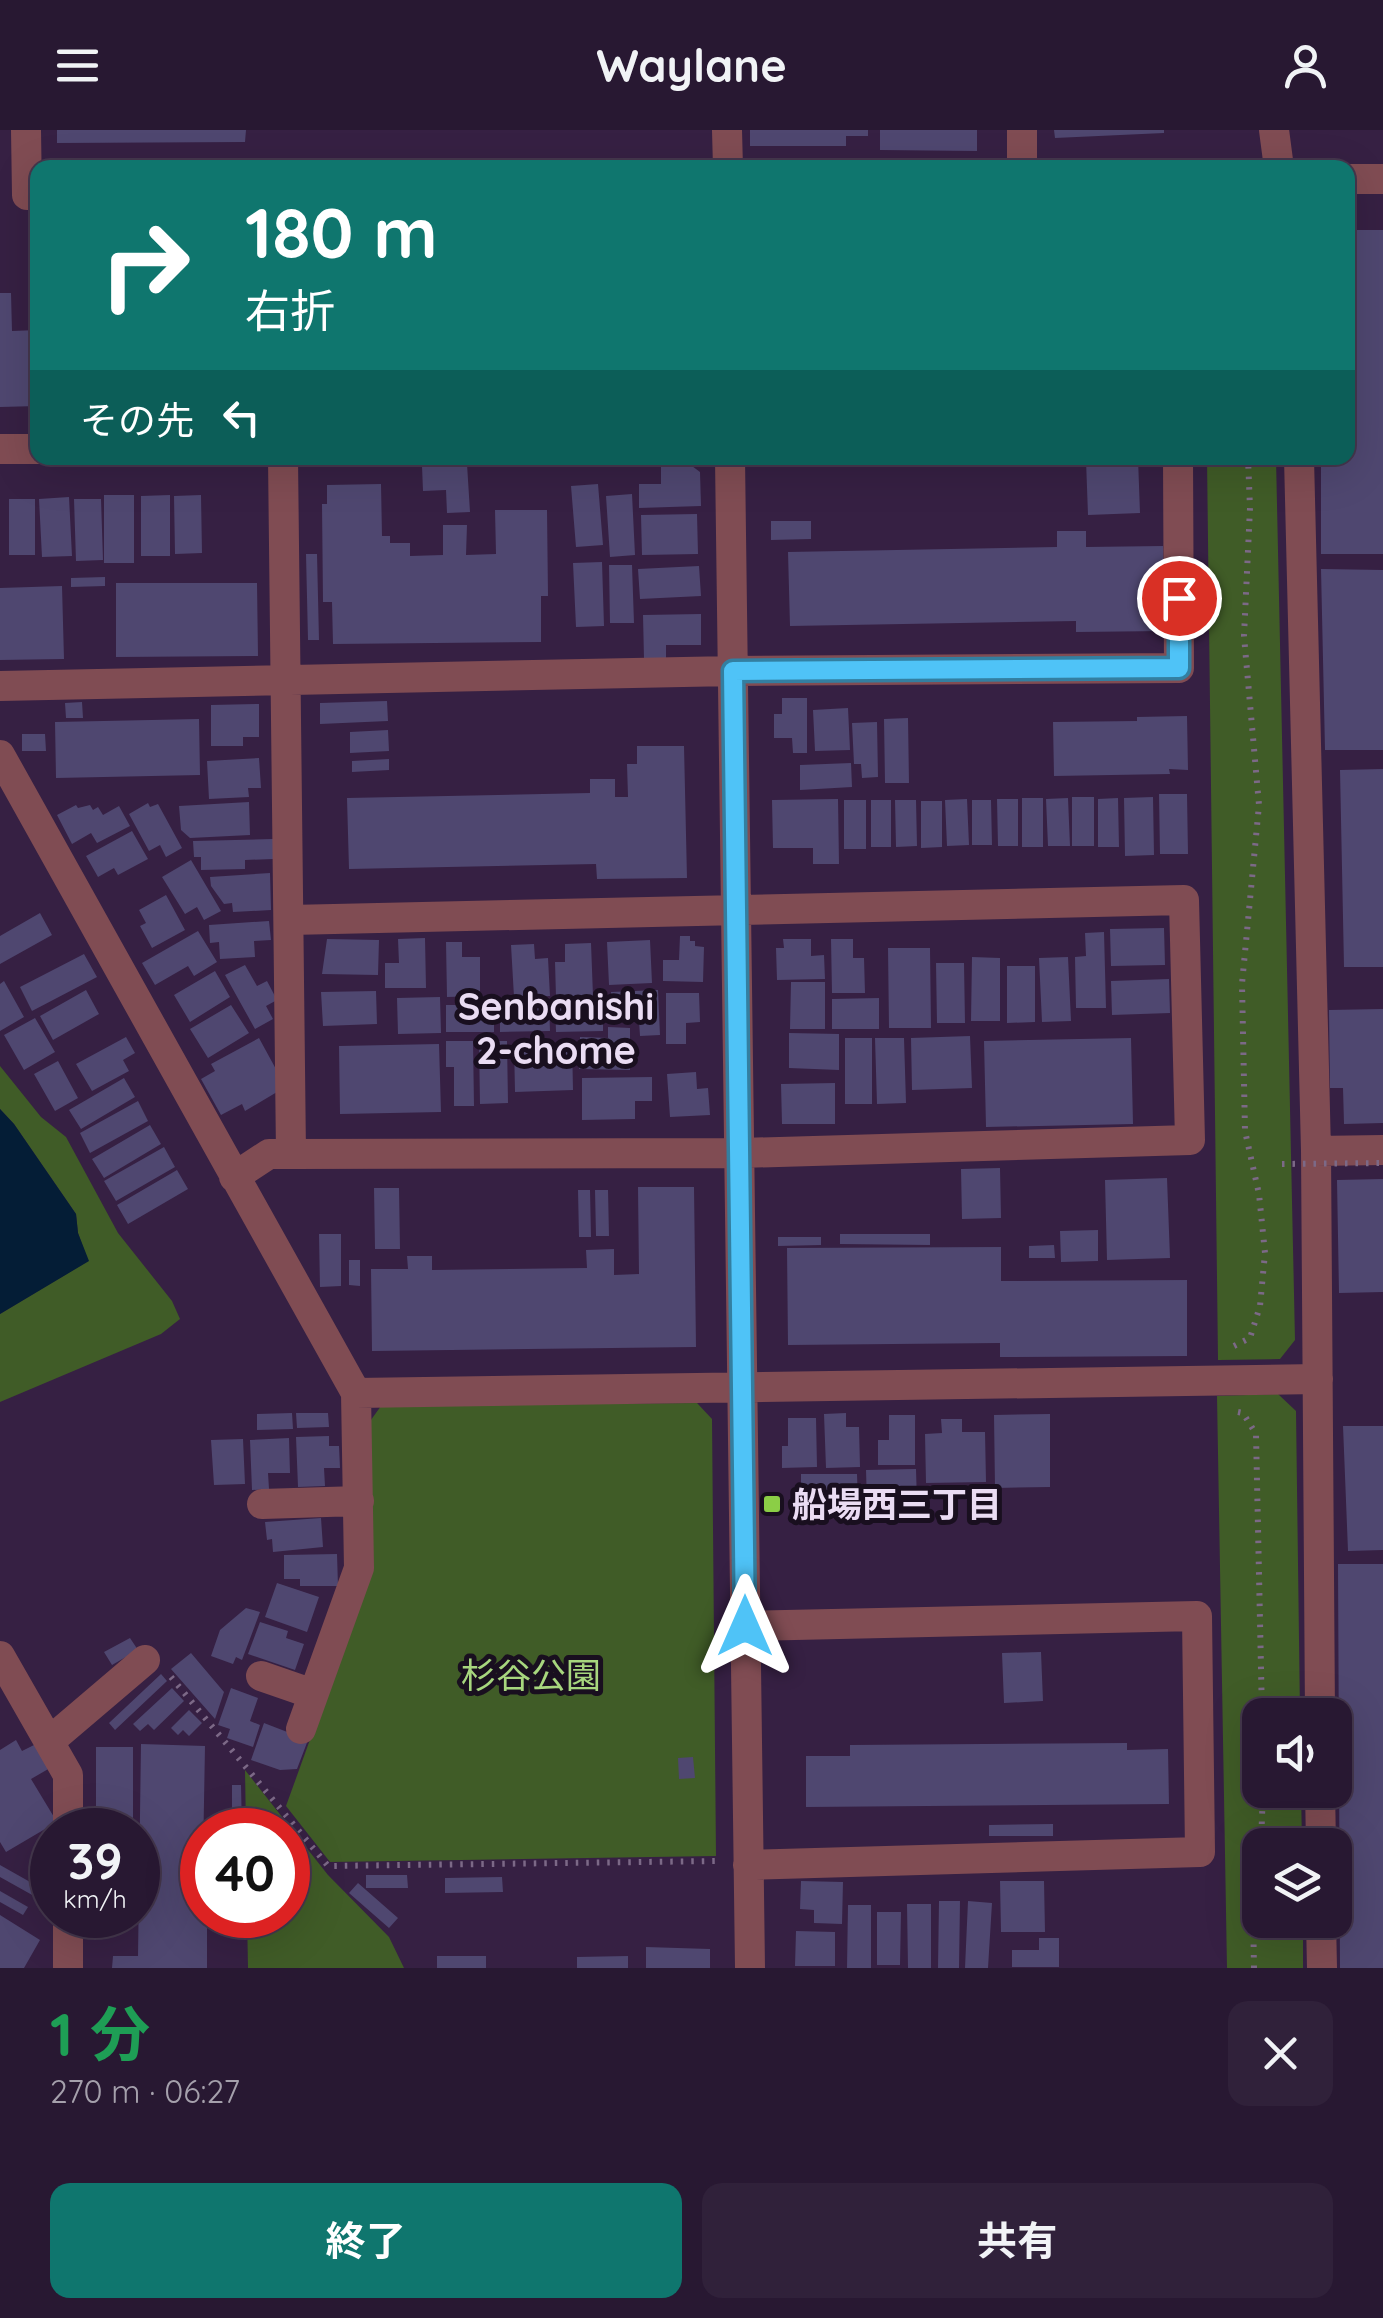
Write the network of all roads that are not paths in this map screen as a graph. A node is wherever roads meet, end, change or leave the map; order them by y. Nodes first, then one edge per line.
1 (26, 130) edge
2 (727, 130) edge
3 (1022, 130) edge
4 (1274, 130) edge
5 (728, 160) edge
6 (1022, 160) edge
7 (1278, 160) edge
8 (1383, 178) edge
9 (1355, 180) edge
10 (22, 195) edge
11 (30, 448) edge
12 (0, 449) edge
13 (282, 465) edge
14 (730, 465) edge
15 (1178, 465) edge
16 (1299, 465) edge
17 (733, 671) junction
18 (285, 682) junction
19 (0, 686) edge
20 (0, 756) edge
21 (736, 908) junction
22 (290, 920) junction
23 (1383, 1150) edge
24 (1316, 1151) junction
25 (741, 1153) junction
26 (291, 1154) junction
27 (234, 1176) junction
28 (1318, 1379) junction
29 (744, 1386) junction
30 (356, 1393) junction
31 (359, 1502) junction
32 (262, 1504) dead end
33 (745, 1626) junction
34 (0, 1656) edge
35 (146, 1660) road end
36 (261, 1676) dead end
37 (313, 1694) junction
38 (1320, 1698) edge
39 (301, 1729) dead end
40 (51, 1740) junction
41 (68, 1808) edge
42 (736, 1863) junction
43 (68, 1938) edge
44 (1322, 1938) edge
45 (68, 1968) edge
46 (750, 1968) edge
47 (1322, 1968) edge

1 - 10 street
2 - 5 street
3 - 6 street
4 - 7 street
8 - 9 street
11 - 12 street
13 - 18 street
14 - 17 street
15 - 17 street
16 - 24 street
17 - 18 street
17 - 21 street
18 - 19 street
18 - 22 street
20 - 27 street
21 - 22 street
21 - 25 street
21 - 25 street
22 - 26 street
23 - 24 street
24 - 28 street
25 - 26 street
25 - 29 street
26 - 27 street
27 - 30 street
28 - 29 street
28 - 38 street
29 - 30 street
29 - 33 street
30 - 31 street
31 - 32 street
31 - 37 street
33 - 42 street
33 - 42 street
34 - 40 street
35 - 40 street
36 - 37 street
37 - 39 street
40 - 41 street
42 - 46 street
43 - 45 street
44 - 47 street

